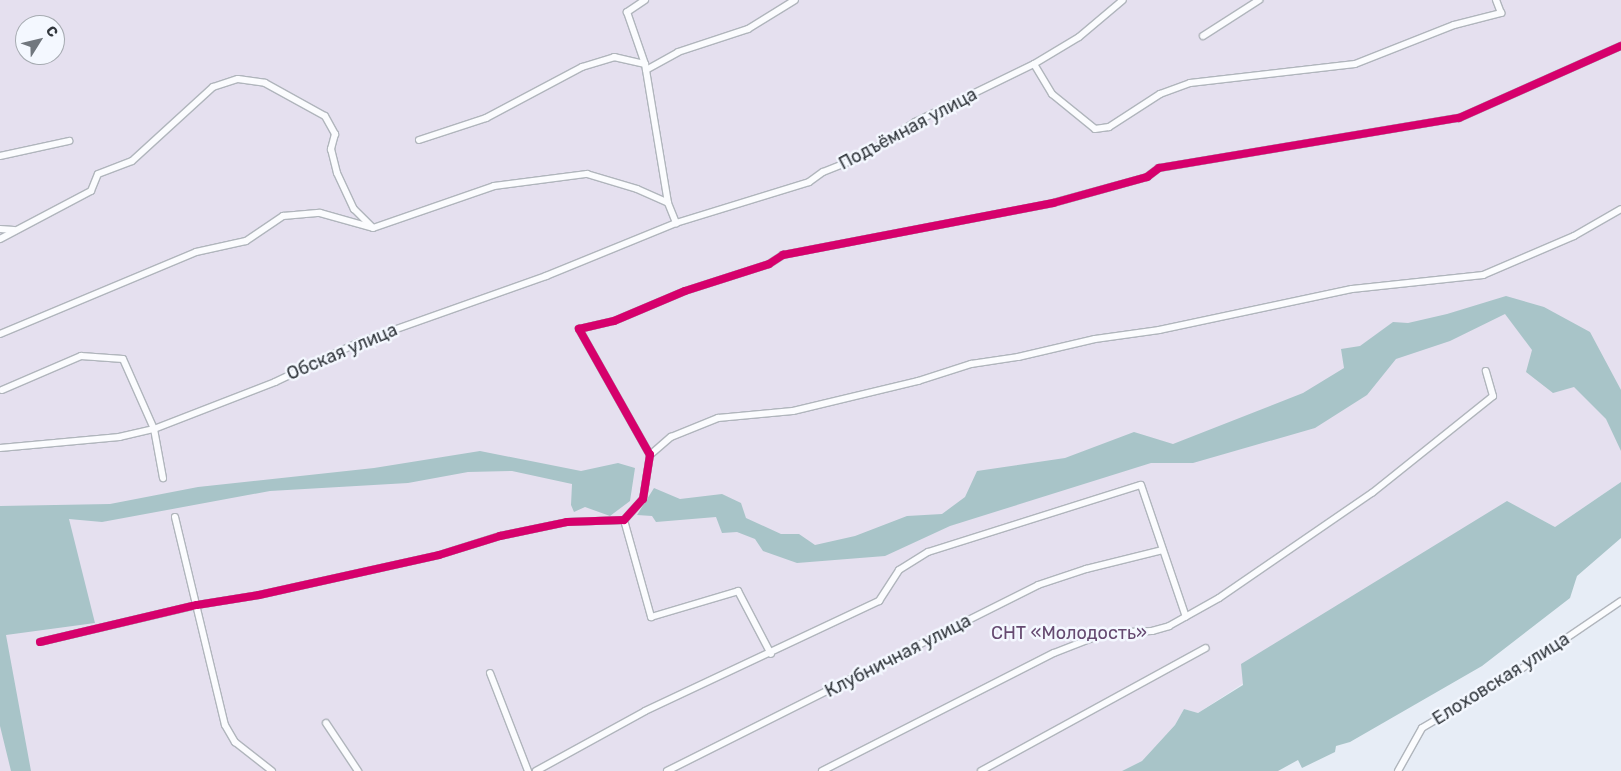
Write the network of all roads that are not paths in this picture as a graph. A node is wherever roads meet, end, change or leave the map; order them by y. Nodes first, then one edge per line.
1 (645, 0) edge
2 (795, 0) edge
3 (1123, 0) edge
4 (1259, 0) edge
5 (1496, 0) edge
6 (1204, 36) dead end
7 (1621, 46) edge
8 (1034, 64) junction
9 (645, 67) junction
10 (419, 140) dead end
11 (69, 141) dead end
12 (0, 156) edge
13 (668, 203) junction
14 (1621, 209) edge
15 (676, 223) junction
16 (373, 228) junction
17 (0, 229) edge
18 (14, 230) junction
19 (0, 239) edge
20 (0, 334) edge
21 (1486, 371) dead end
22 (2, 390) dead end
23 (154, 429) junction
24 (0, 448) edge
25 (650, 455) junction
26 (163, 478) dead end
27 (174, 518) dead end
28 (624, 520) junction
29 (1163, 550) junction
30 (1621, 601) edge
31 (197, 605) junction
32 (1186, 617) junction
33 (40, 642) dead end
34 (1206, 648) dead end
35 (771, 654) junction
36 (490, 673) dead end
37 (326, 722) dead end
38 (270, 768) edge
39 (358, 771) edge
40 (528, 771) edge
41 (536, 771) edge
42 (667, 771) edge
43 (822, 771) edge
44 (981, 771) edge
45 (1398, 771) edge

1 - 9 street
2 - 9 street
3 - 8 street, Подъёмная улица
4 - 6 street
5 - 8 street
7 - 25 street
8 - 15 street, Подъёмная улица
9 - 10 street
9 - 13 street
11 - 12 street
13 - 15 street
13 - 16 street
14 - 25 street
15 - 23 street, Обская улица
16 - 18 street
16 - 20 street
17 - 18 street
18 - 19 street
21 - 32 street
22 - 23 street
23 - 24 street, Обская улица
23 - 26 street
25 - 28 street
27 - 31 street
28 - 31 street
28 - 35 street
29 - 32 street
29 - 35 street
29 - 42 street, Клубничная улица
30 - 45 street, Елоховская улица
31 - 33 street
31 - 38 street
32 - 43 street
34 - 44 street
35 - 41 street
36 - 40 street
37 - 39 street

